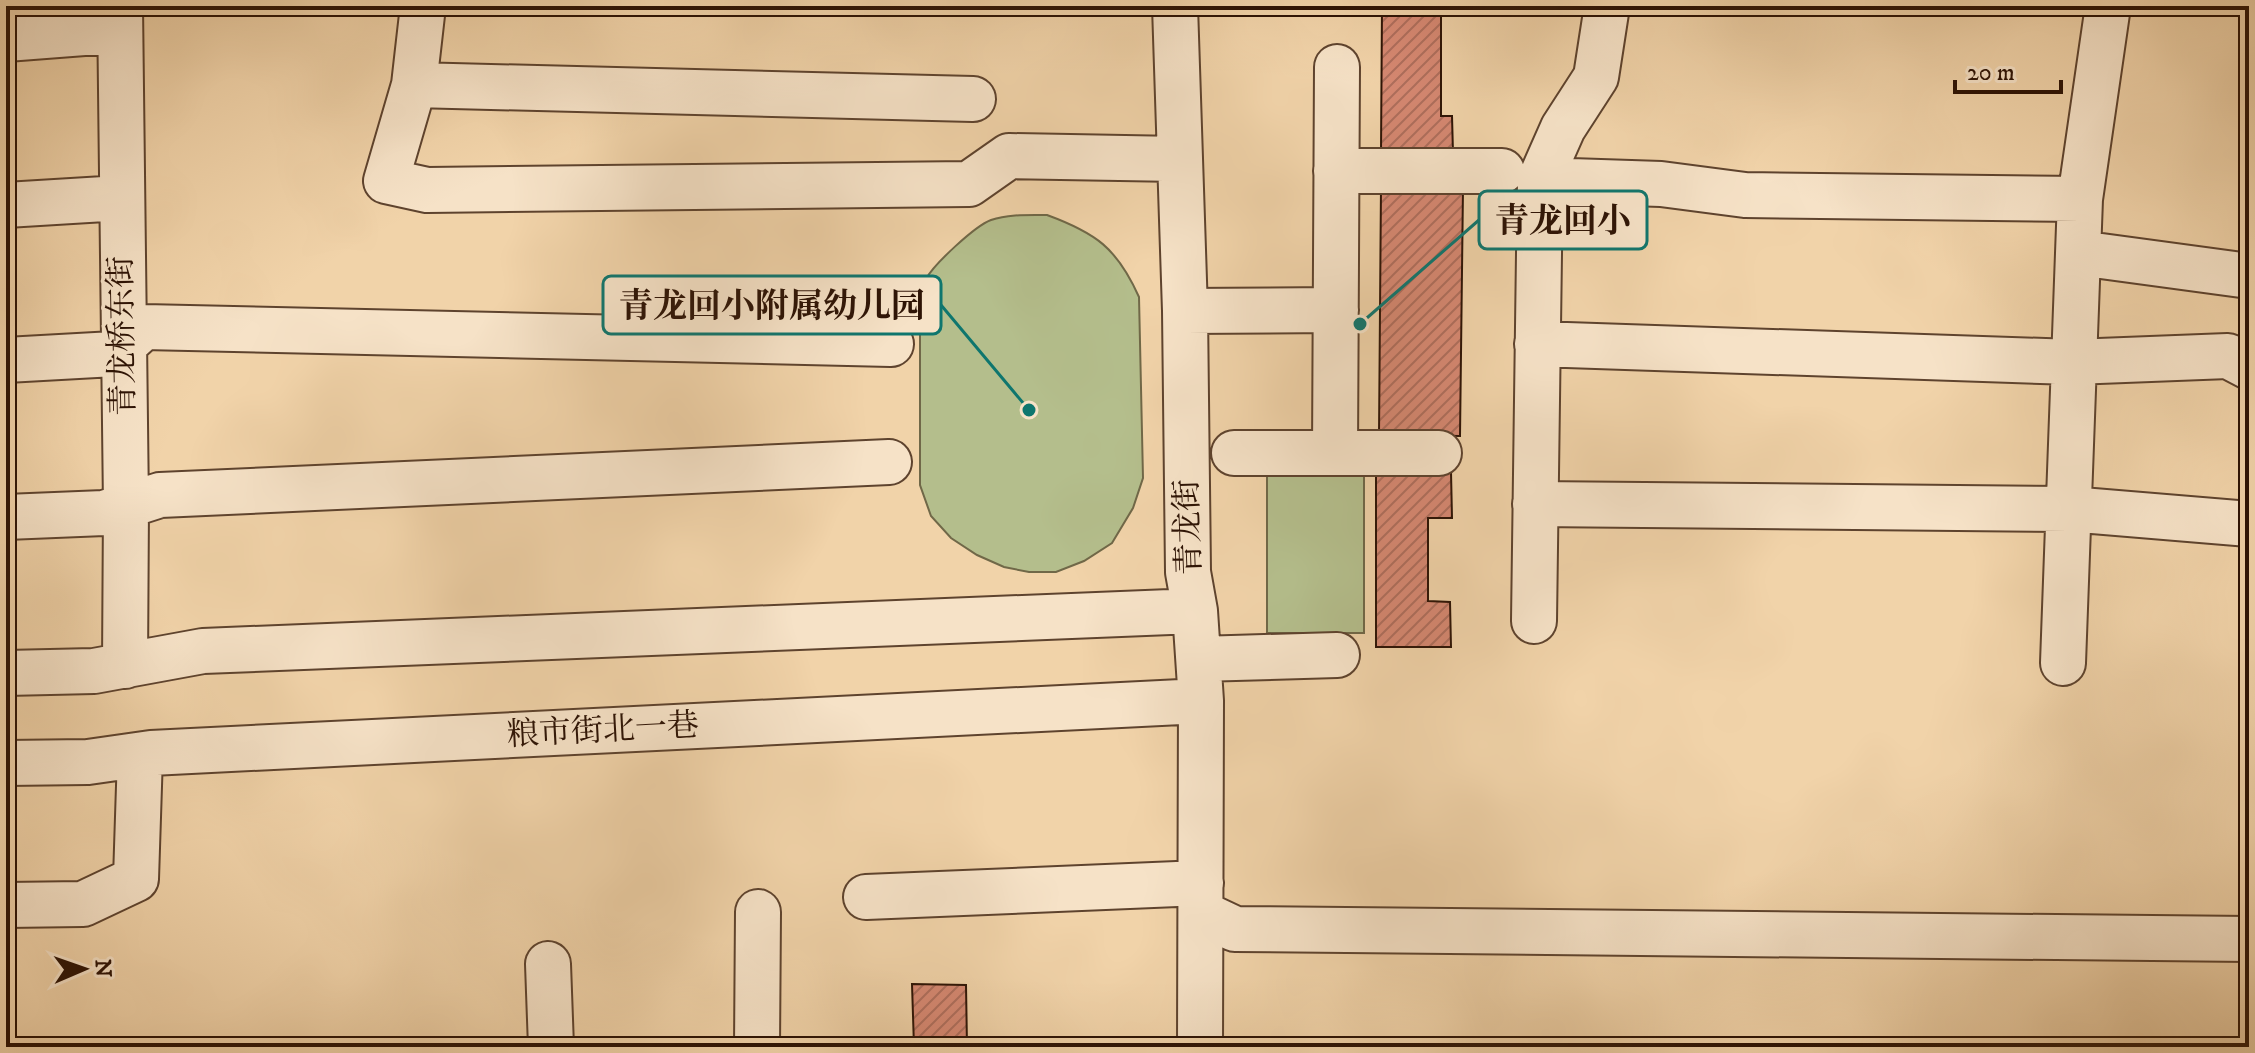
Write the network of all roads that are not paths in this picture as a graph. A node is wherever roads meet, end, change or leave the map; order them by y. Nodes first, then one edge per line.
1 (423, 6) edge
2 (1175, 6) edge
3 (1607, 6) edge
4 (2108, 6) edge
5 (120, 19) edge
6 (6, 39) edge
7 (1337, 67) dead end
8 (414, 85) junction
9 (973, 99) dead end
10 (1179, 159) junction
11 (1336, 171) junction
12 (1521, 176) junction
13 (121, 198) junction
14 (2080, 199) junction
15 (6, 205) edge
16 (2079, 253) junction
17 (2249, 276) edge
18 (1336, 310) junction
19 (1185, 311) junction
20 (891, 344) dead end
21 (1537, 344) junction
22 (124, 345) junction
23 (6, 360) edge
24 (2073, 362) junction
25 (2249, 367) edge
26 (1234, 453) dead end
27 (1335, 453) junction
28 (1439, 453) dead end
29 (889, 462) dead end
30 (1535, 504) junction
31 (126, 506) junction
32 (2069, 509) junction
33 (6, 517) edge
34 (2249, 524) edge
35 (1195, 611) junction
36 (1534, 621) dead end
37 (1337, 655) dead end
38 (2063, 663) dead end
39 (125, 666) junction
40 (6, 673) edge
41 (1200, 680) junction
42 (140, 755) junction
43 (6, 763) edge
44 (866, 897) dead end
45 (1201, 898) junction
46 (6, 905) edge
47 (758, 912) dead end
48 (2249, 939) edge
49 (548, 964) dead end
50 (551, 1047) edge
51 (757, 1047) edge
52 (1200, 1047) edge

1 - 8 street
2 - 10 street, 青龙街
3 - 12 street
4 - 14 street
5 - 6 street
5 - 13 street, 青龙桥东街
7 - 11 street
8 - 9 street
8 - 10 street
10 - 19 street, 青龙街
11 - 12 street
11 - 18 street
12 - 14 street
12 - 21 street
13 - 15 street
13 - 22 street, 青龙桥东街
14 - 16 street
16 - 17 street
16 - 24 street
18 - 19 street
18 - 27 street
19 - 35 street, 青龙街
20 - 22 street
21 - 24 street
21 - 30 street
22 - 23 street
22 - 31 street, 青龙桥东街
24 - 25 street
24 - 32 street
26 - 27 street
27 - 28 street
29 - 31 street
30 - 32 street
30 - 36 street
31 - 33 street
31 - 39 street, 青龙桥东街
32 - 34 street
32 - 38 street
35 - 39 street
35 - 41 street, 青龙街
37 - 41 street, 粮市街北一巷
39 - 40 street
41 - 42 street, 粮市街北一巷
41 - 45 street, 青龙街
42 - 43 street, 粮市街北一巷
42 - 46 street
44 - 45 street
45 - 48 street
45 - 52 street, 青龙街
47 - 51 street
49 - 50 street

